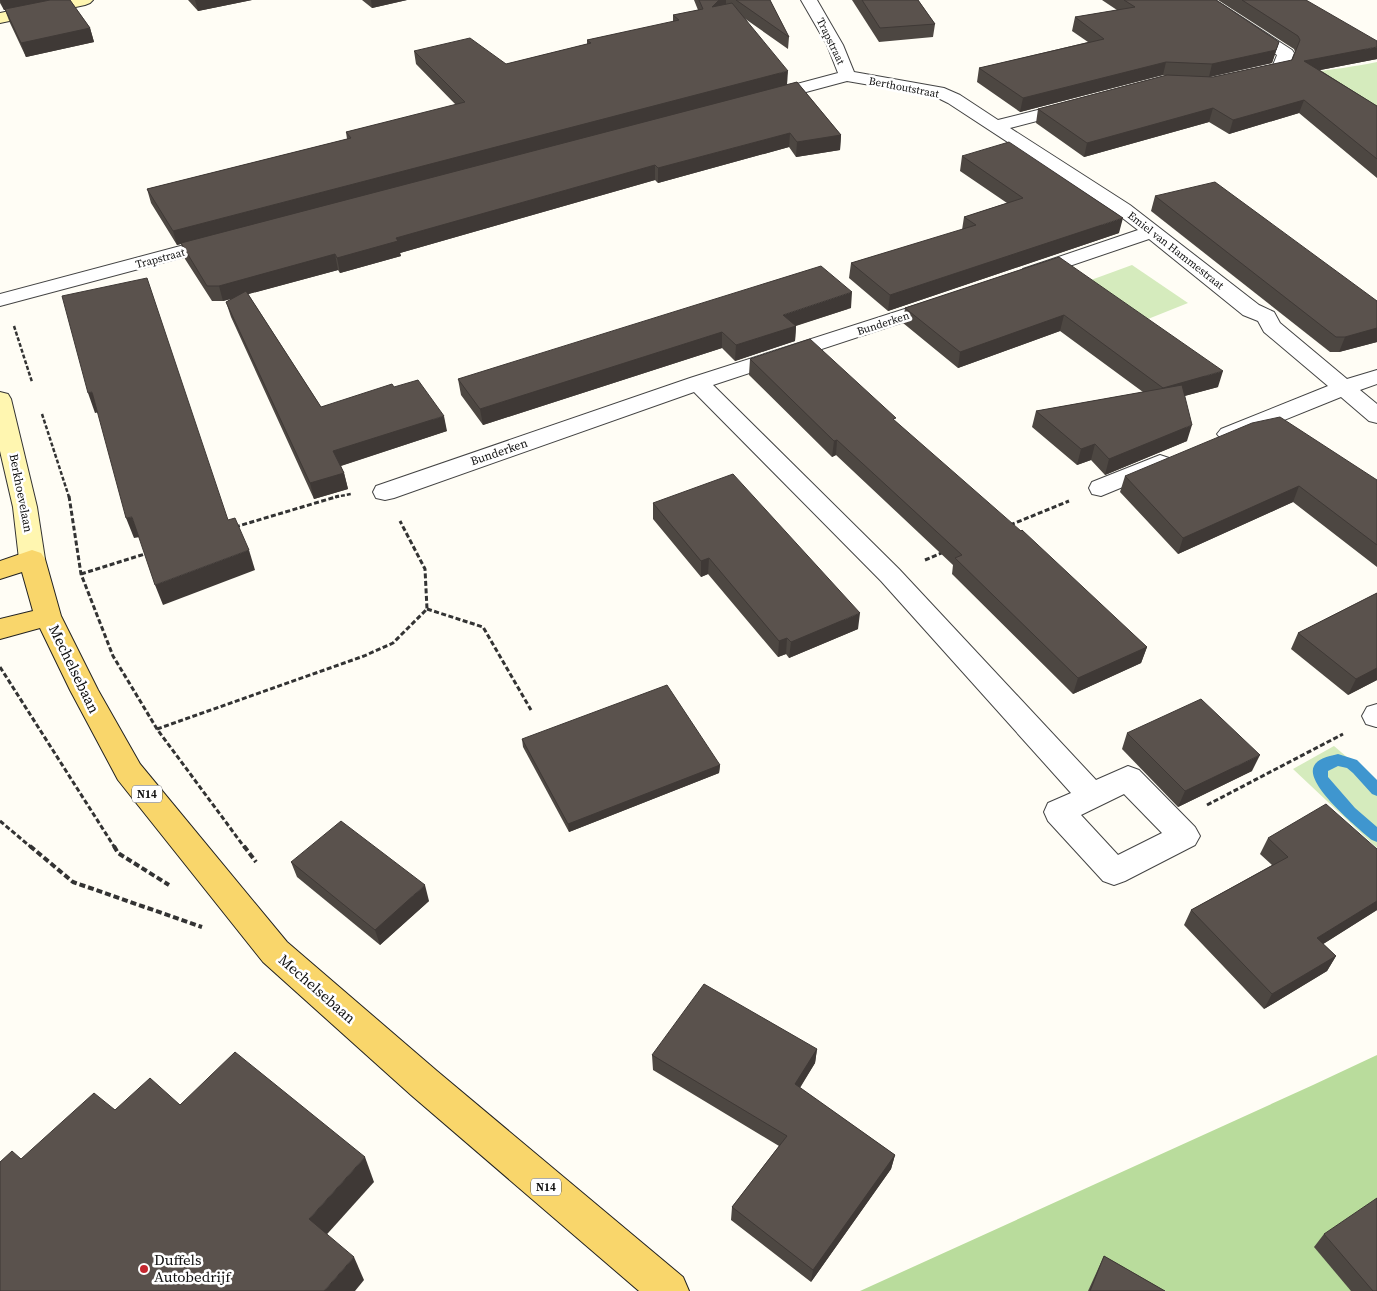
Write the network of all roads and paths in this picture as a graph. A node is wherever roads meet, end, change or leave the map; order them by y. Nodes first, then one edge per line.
1 (85, 0) edge
2 (809, 0) edge
3 (1204, 0) edge
4 (0, 18) edge
5 (848, 76) junction
6 (1236, 78) edge
7 (752, 101) edge
8 (1088, 102) edge
9 (996, 126) junction
10 (1152, 232) junction
11 (235, 238) edge
12 (1010, 280) edge
13 (956, 298) edge
14 (0, 300) edge
15 (1377, 377) edge
16 (698, 383) junction
17 (1345, 387) junction
18 (0, 399) edge
19 (1377, 416) edge
20 (1210, 442) edge
21 (1183, 454) edge
22 (1101, 488) joint
23 (385, 492) junction
24 (1009, 526) edge
25 (231, 528) edge
26 (156, 551) edge
27 (945, 552) edge
28 (32, 559) junction
29 (0, 570) edge
30 (890, 575) junction
31 (427, 609) junction
32 (48, 616) junction
33 (0, 629) edge
34 (531, 710) dead end
35 (1377, 716) edge
36 (158, 729) junction
37 (1092, 796) junction
38 (0, 821) edge
39 (1172, 823) junction
40 (261, 869) dead end
41 (210, 930) dead end
42 (669, 1291) edge

1 - 4 main road
2 - 5 street, Trapstraat
3 - 6 street
5 - 7 street, Trapstraat
5 - 9 street, Berthoutstraat
8 - 9 street
9 - 10 street, Emiel van Hammestraat
10 - 12 street
10 - 17 street, Emiel van Hammestraat
11 - 14 street, Trapstraat
13 - 16 street, Bunderken
15 - 17 street
16 - 23 street, Bunderken
16 - 30 street
17 - 19 street, Emiel van Hammestraat
17 - 20 street
18 - 28 main road, Berkhoevelaan
21 - 22 street
22 - 24 path
23 - 25 path
23 - 31 path
26 - 36 path
27 - 30 path
28 - 29 main road
28 - 32 main road, Mechelsebaan / N14
30 - 37 street
31 - 34 path
31 - 36 path
32 - 33 main road, Mechelsebaan
32 - 42 main road, Mechelsebaan / N14
35 - 39 path
36 - 40 path
37 - 39 street
37 - 39 street
38 - 41 path

